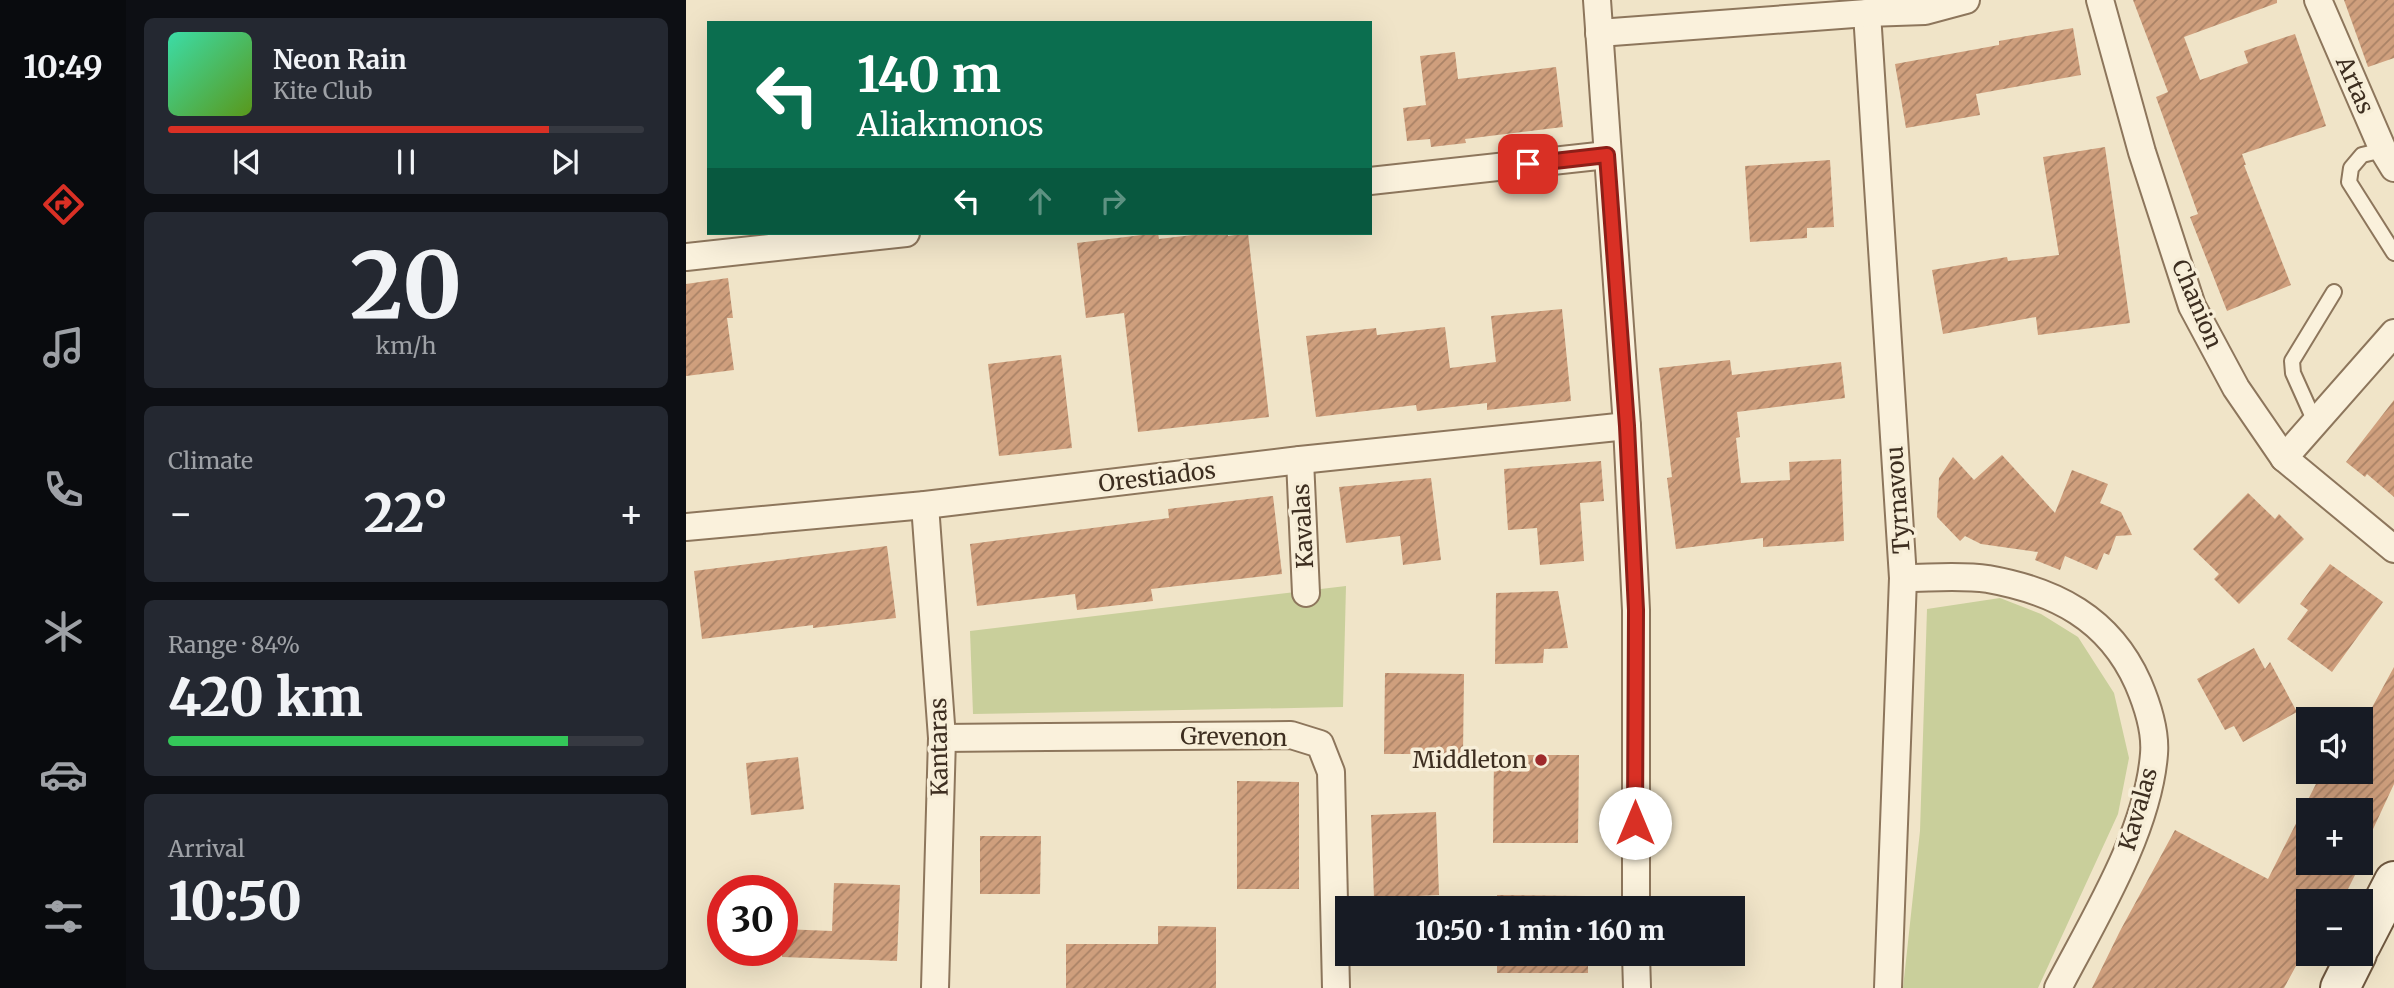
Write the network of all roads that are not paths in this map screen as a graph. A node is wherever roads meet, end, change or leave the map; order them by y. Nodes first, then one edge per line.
1 (1597, 0) edge
2 (1966, 0) edge
3 (2100, 0) edge
4 (2318, 0) edge
5 (1867, 13) junction
6 (1599, 33) junction
7 (1607, 155) junction
8 (2389, 159) edge
9 (1372, 181) edge
10 (888, 235) edge
11 (2394, 253) edge
12 (686, 257) edge
13 (2334, 292) dead end
14 (2394, 333) edge
15 (2315, 422) junction
16 (1627, 426) junction
17 (2284, 457) junction
18 (1300, 460) junction
19 (925, 505) junction
20 (686, 527) edge
21 (2394, 549) edge
22 (1903, 578) junction
23 (1306, 593) dead end
24 (942, 738) junction
25 (2394, 881) edge
26 (1636, 896) edge
27 (2373, 922) edge
28 (1636, 966) edge
29 (2351, 966) edge
30 (935, 988) edge
31 (1336, 988) edge
32 (1637, 988) edge
33 (1888, 988) edge
34 (2058, 988) edge
35 (2340, 988) edge

1 - 6 street
2 - 5 street
3 - 17 street, Chanion
4 - 8 street, Artas
5 - 6 street
5 - 22 street, Tyrnavou
6 - 7 street
7 - 9 street
7 - 16 street
8 - 11 lane
10 - 12 street
13 - 15 lane
14 - 15 street
15 - 17 street
16 - 18 street, Orestiados
16 - 26 street
17 - 21 street, Chanion
18 - 19 street, Orestiados
18 - 23 street, Kavalas
19 - 20 street, Orestiados
19 - 24 street, Kantaras
22 - 33 street, Tyrnavou
22 - 34 street, Kavalas
24 - 30 street, Kantaras
24 - 31 street, Grevenon
25 - 27 main road
28 - 32 street
29 - 35 main road

